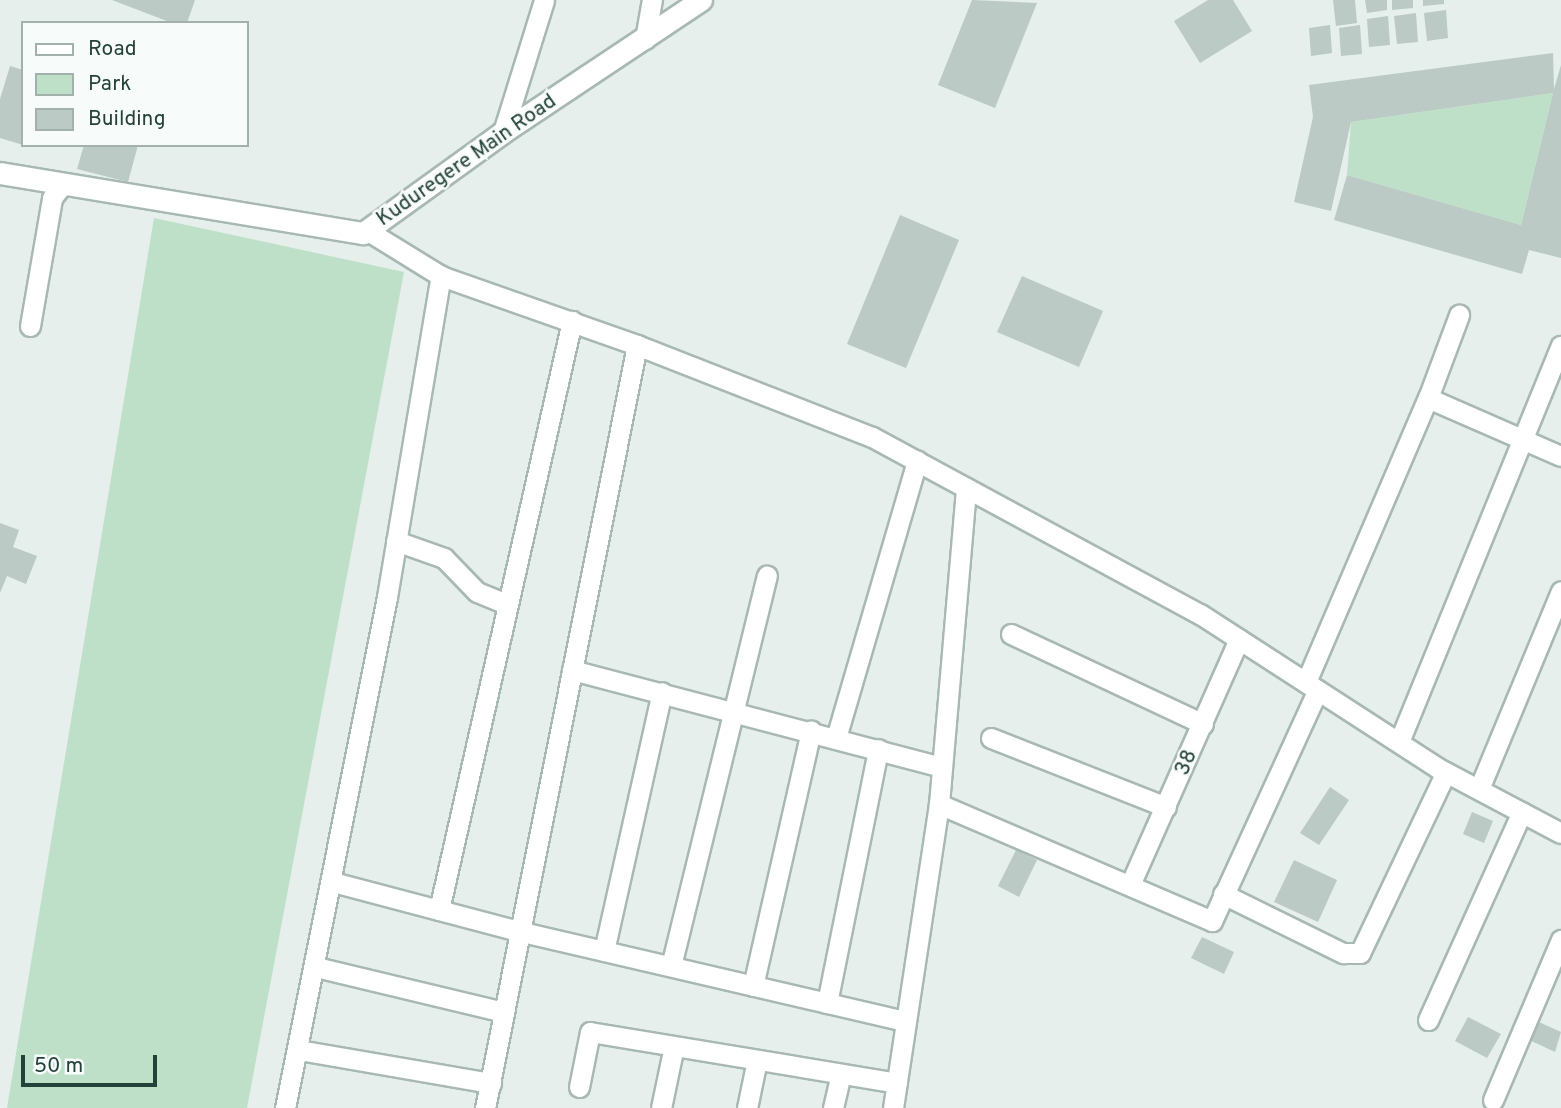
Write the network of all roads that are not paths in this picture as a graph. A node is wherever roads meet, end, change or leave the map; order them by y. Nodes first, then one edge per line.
1 (544, 0) edge
2 (652, 0) edge
3 (701, 0) edge
4 (645, 39) junction
5 (503, 132) junction
6 (0, 173) edge
7 (63, 184) junction
8 (368, 231) junction
9 (441, 276) junction
10 (1459, 315) dead end
11 (572, 321) junction
12 (30, 326) dead end
13 (637, 345) junction
14 (1561, 346) edge
15 (1428, 398) junction
16 (1523, 439) junction
17 (1561, 456) edge
18 (917, 461) junction
19 (967, 488) junction
20 (396, 541) junction
21 (767, 576) dead end
22 (1561, 591) edge
23 (506, 604) junction
24 (1011, 634) dead end
25 (1239, 639) junction
26 (572, 670) junction
27 (1312, 686) junction
28 (662, 692) junction
29 (734, 709) junction
30 (1203, 724) junction
31 (811, 731) junction
32 (836, 738) junction
33 (991, 738) dead end
34 (1399, 742) junction
35 (878, 749) junction
36 (941, 767) junction
37 (1446, 772) junction
38 (1479, 789) junction
39 (939, 804) junction
40 (1166, 807) junction
41 (1522, 813) junction
42 (1561, 833) edge
43 (333, 882) junction
44 (1130, 885) junction
45 (1223, 894) junction
46 (439, 910) junction
47 (518, 931) junction
48 (1561, 940) edge
49 (604, 951) junction
50 (671, 966) junction
51 (316, 967) junction
52 (753, 986) junction
53 (827, 1003) junction
54 (503, 1012) junction
55 (1428, 1020) dead end
56 (906, 1021) junction
57 (674, 1046) junction
58 (299, 1051) junction
59 (757, 1060) junction
60 (841, 1074) junction
61 (491, 1083) junction
62 (897, 1083) junction
63 (579, 1087) dead end
64 (1493, 1100) dead end
65 (285, 1108) edge
66 (485, 1108) edge
67 (661, 1108) edge
68 (747, 1108) edge
69 (833, 1108) edge
70 (892, 1108) edge

1 - 5 street
2 - 4 street
3 - 4 street, Kuduregere Main Road
4 - 5 street, Kuduregere Main Road
5 - 8 street, Kuduregere Main Road
6 - 7 street, Kuduregere Main Road
7 - 8 street, Kuduregere Main Road
7 - 12 street
8 - 9 street
9 - 11 street
9 - 20 street
10 - 15 street
11 - 13 street
11 - 23 street
13 - 18 street
13 - 26 street
14 - 16 street
15 - 16 street
15 - 27 street
16 - 17 street
16 - 34 street
18 - 19 street
18 - 32 street
19 - 25 street
19 - 36 street
20 - 23 street
20 - 43 street
21 - 29 street
22 - 38 street
23 - 46 street
24 - 30 street
25 - 27 street
25 - 30 street, 38
26 - 28 street
26 - 47 street
27 - 34 street
27 - 45 street
28 - 29 street
28 - 49 street
29 - 31 street
29 - 50 street
30 - 40 street, 38
31 - 32 street
31 - 52 street
32 - 35 street
33 - 40 street
34 - 37 street
35 - 36 street
35 - 53 street
36 - 39 street
37 - 38 street
37 - 45 street
38 - 41 street
39 - 44 street
39 - 56 street
40 - 44 street, 38
41 - 42 street
41 - 55 street
43 - 46 street
43 - 51 street
44 - 45 street
46 - 47 street
47 - 49 street
47 - 54 street
48 - 64 street
49 - 50 street
50 - 52 street
51 - 54 street
51 - 58 street
52 - 53 street
53 - 56 street
54 - 61 street
56 - 62 street
57 - 59 street
57 - 63 street
57 - 67 street
58 - 61 street
58 - 65 street
59 - 60 street
59 - 68 street
60 - 62 street
60 - 69 street
61 - 66 street
62 - 70 street

